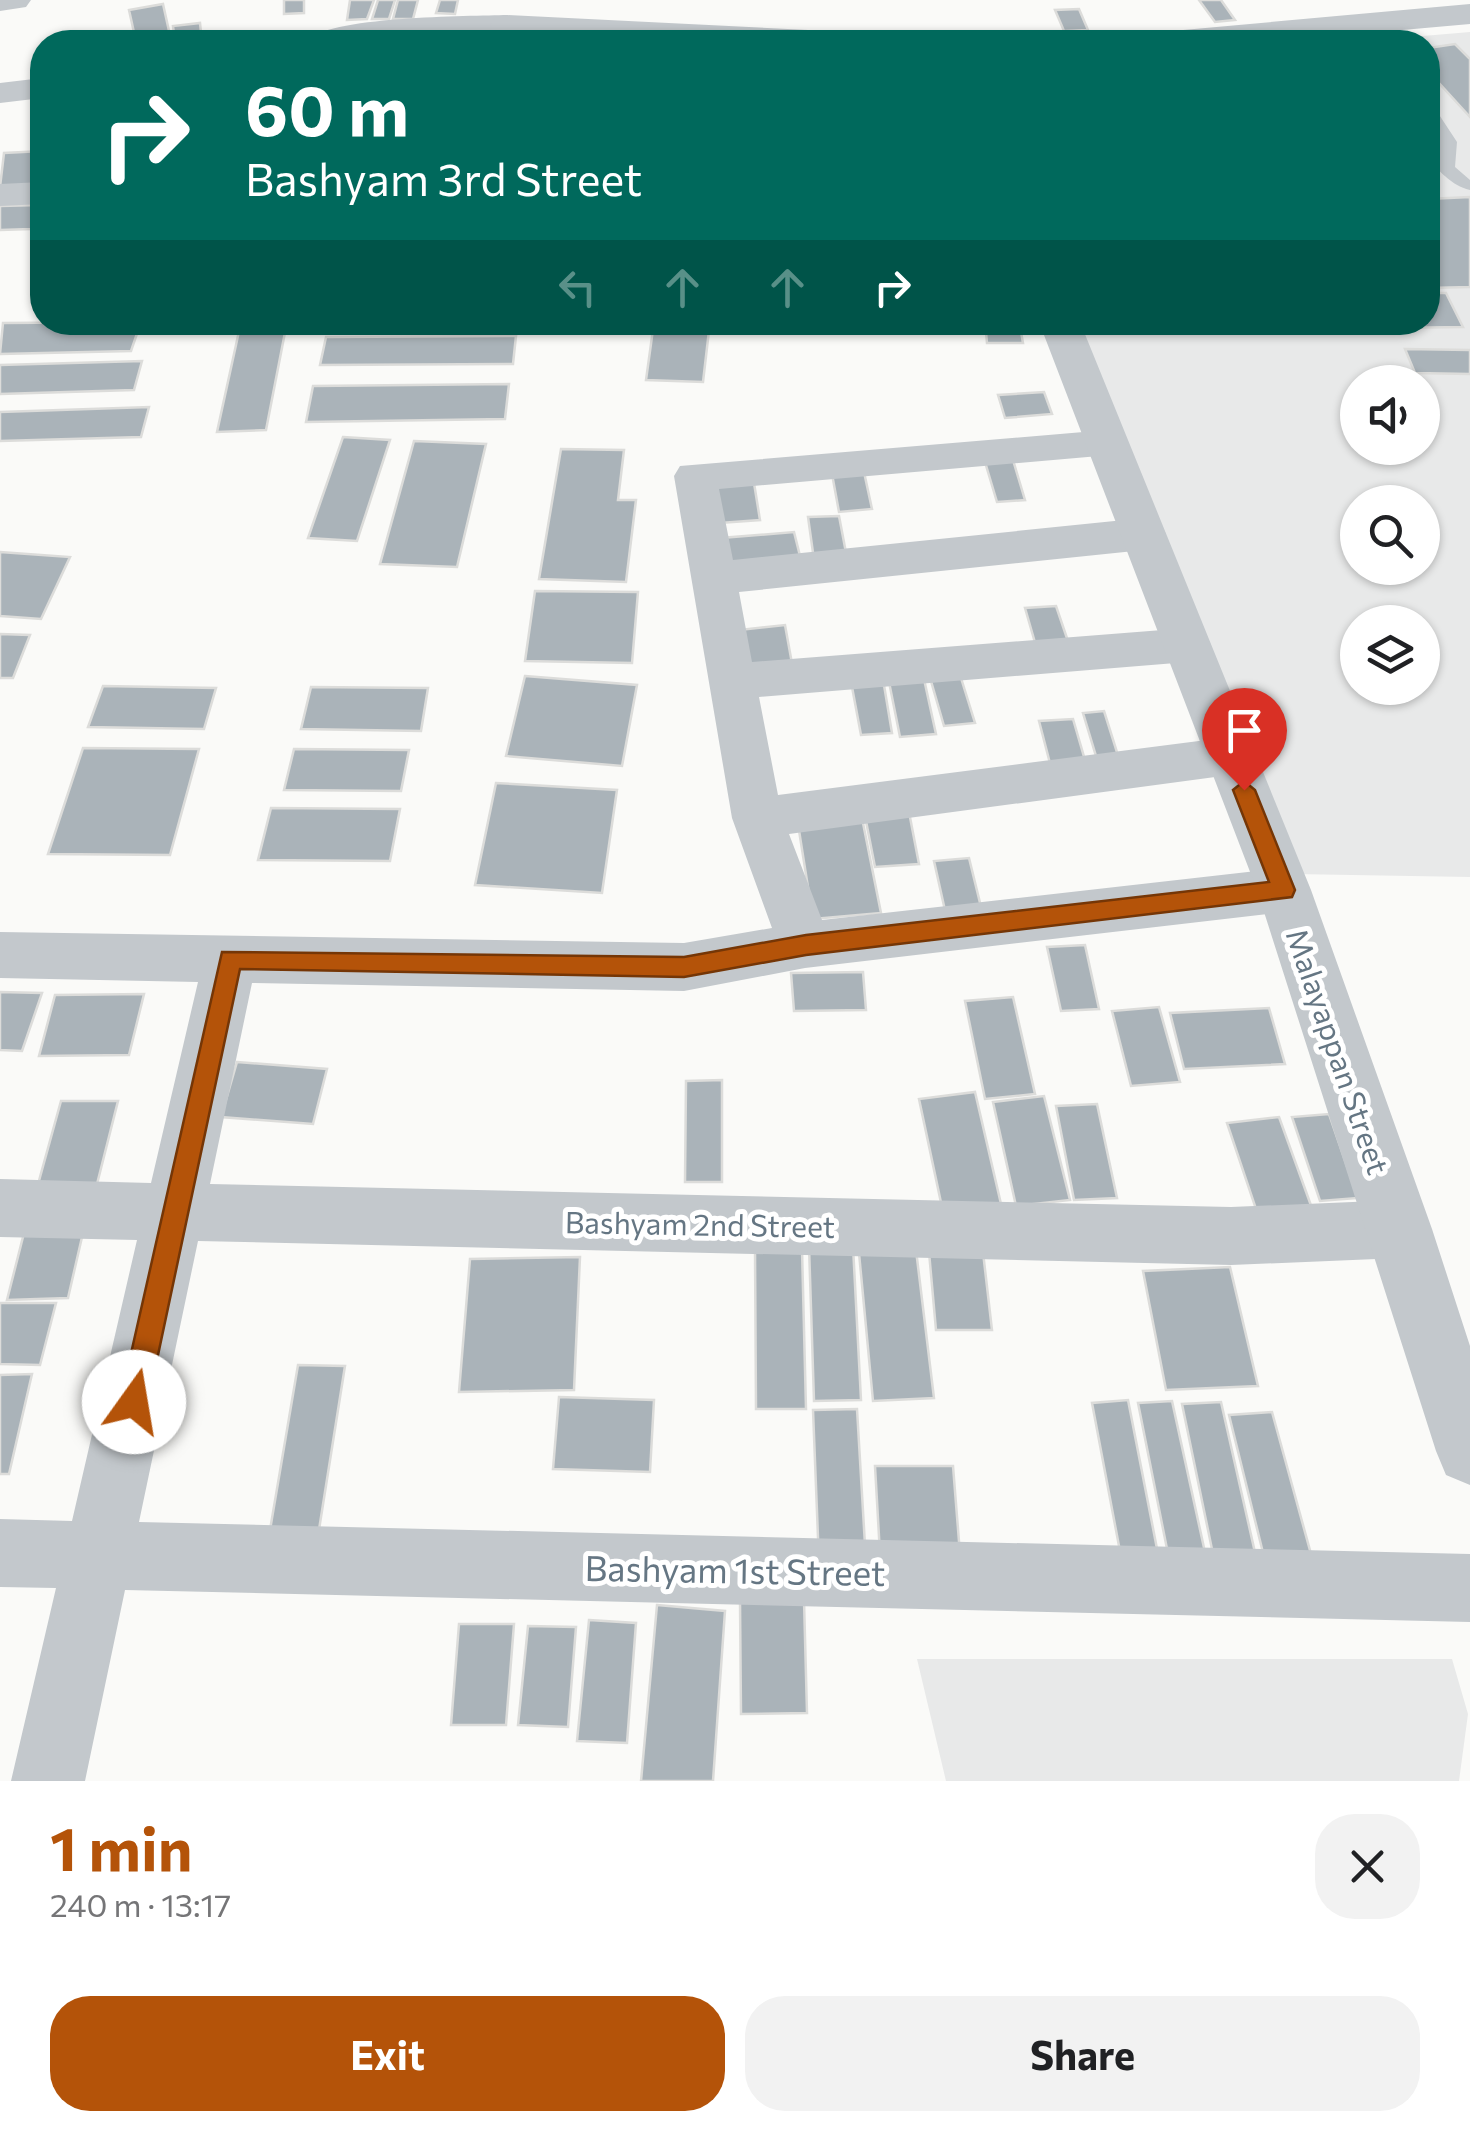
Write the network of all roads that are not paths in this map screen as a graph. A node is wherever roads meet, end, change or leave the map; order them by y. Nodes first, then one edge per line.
1 (14, 0) edge
2 (0, 2) edge
3 (1470, 14) edge
4 (389, 30) edge
5 (449, 30) edge
6 (1386, 30) edge
7 (30, 90) edge
8 (0, 94) edge
9 (1440, 128) edge
10 (1440, 162) edge
11 (1447, 166) junction
12 (1470, 185) edge
13 (30, 194) edge
14 (0, 195) edge
15 (1064, 335) edge
16 (1107, 444) junction
17 (1144, 534) junction
18 (716, 578) junction
19 (1188, 645) junction
20 (734, 681) junction
21 (1230, 756) junction
22 (757, 818) junction
23 (1284, 890) junction
24 (806, 945) junction
25 (0, 956) edge
26 (230, 959) junction
27 (0, 1208) edge
28 (176, 1212) junction
29 (1400, 1229) junction
30 (1470, 1451) edge
31 (0, 1553) edge
32 (100, 1553) junction
33 (1470, 1588) edge
34 (48, 1781) edge

1 - 2 street
3 - 6 street
4 - 5 street
7 - 8 street
9 - 11 lane
10 - 11 lane
11 - 12 lane
13 - 14 street
15 - 16 street, Malayappan Street
16 - 17 street, Malayappan Street
16 - 18 street
17 - 18 street
17 - 19 street, Malayappan Street
18 - 20 street
19 - 20 street
19 - 21 street, Malayappan Street
20 - 22 street
21 - 22 street
21 - 23 street, Malayappan Street
22 - 24 street
23 - 24 street
23 - 29 street, Malayappan Street
24 - 26 street
25 - 26 street
26 - 28 street
27 - 28 street, Bashyam 2nd Street
28 - 29 street, Bashyam 2nd Street
28 - 32 street
29 - 30 street, Malayappan Street
31 - 32 street, Bashyam 1st Street
32 - 33 street, Bashyam 1st Street
32 - 34 street

